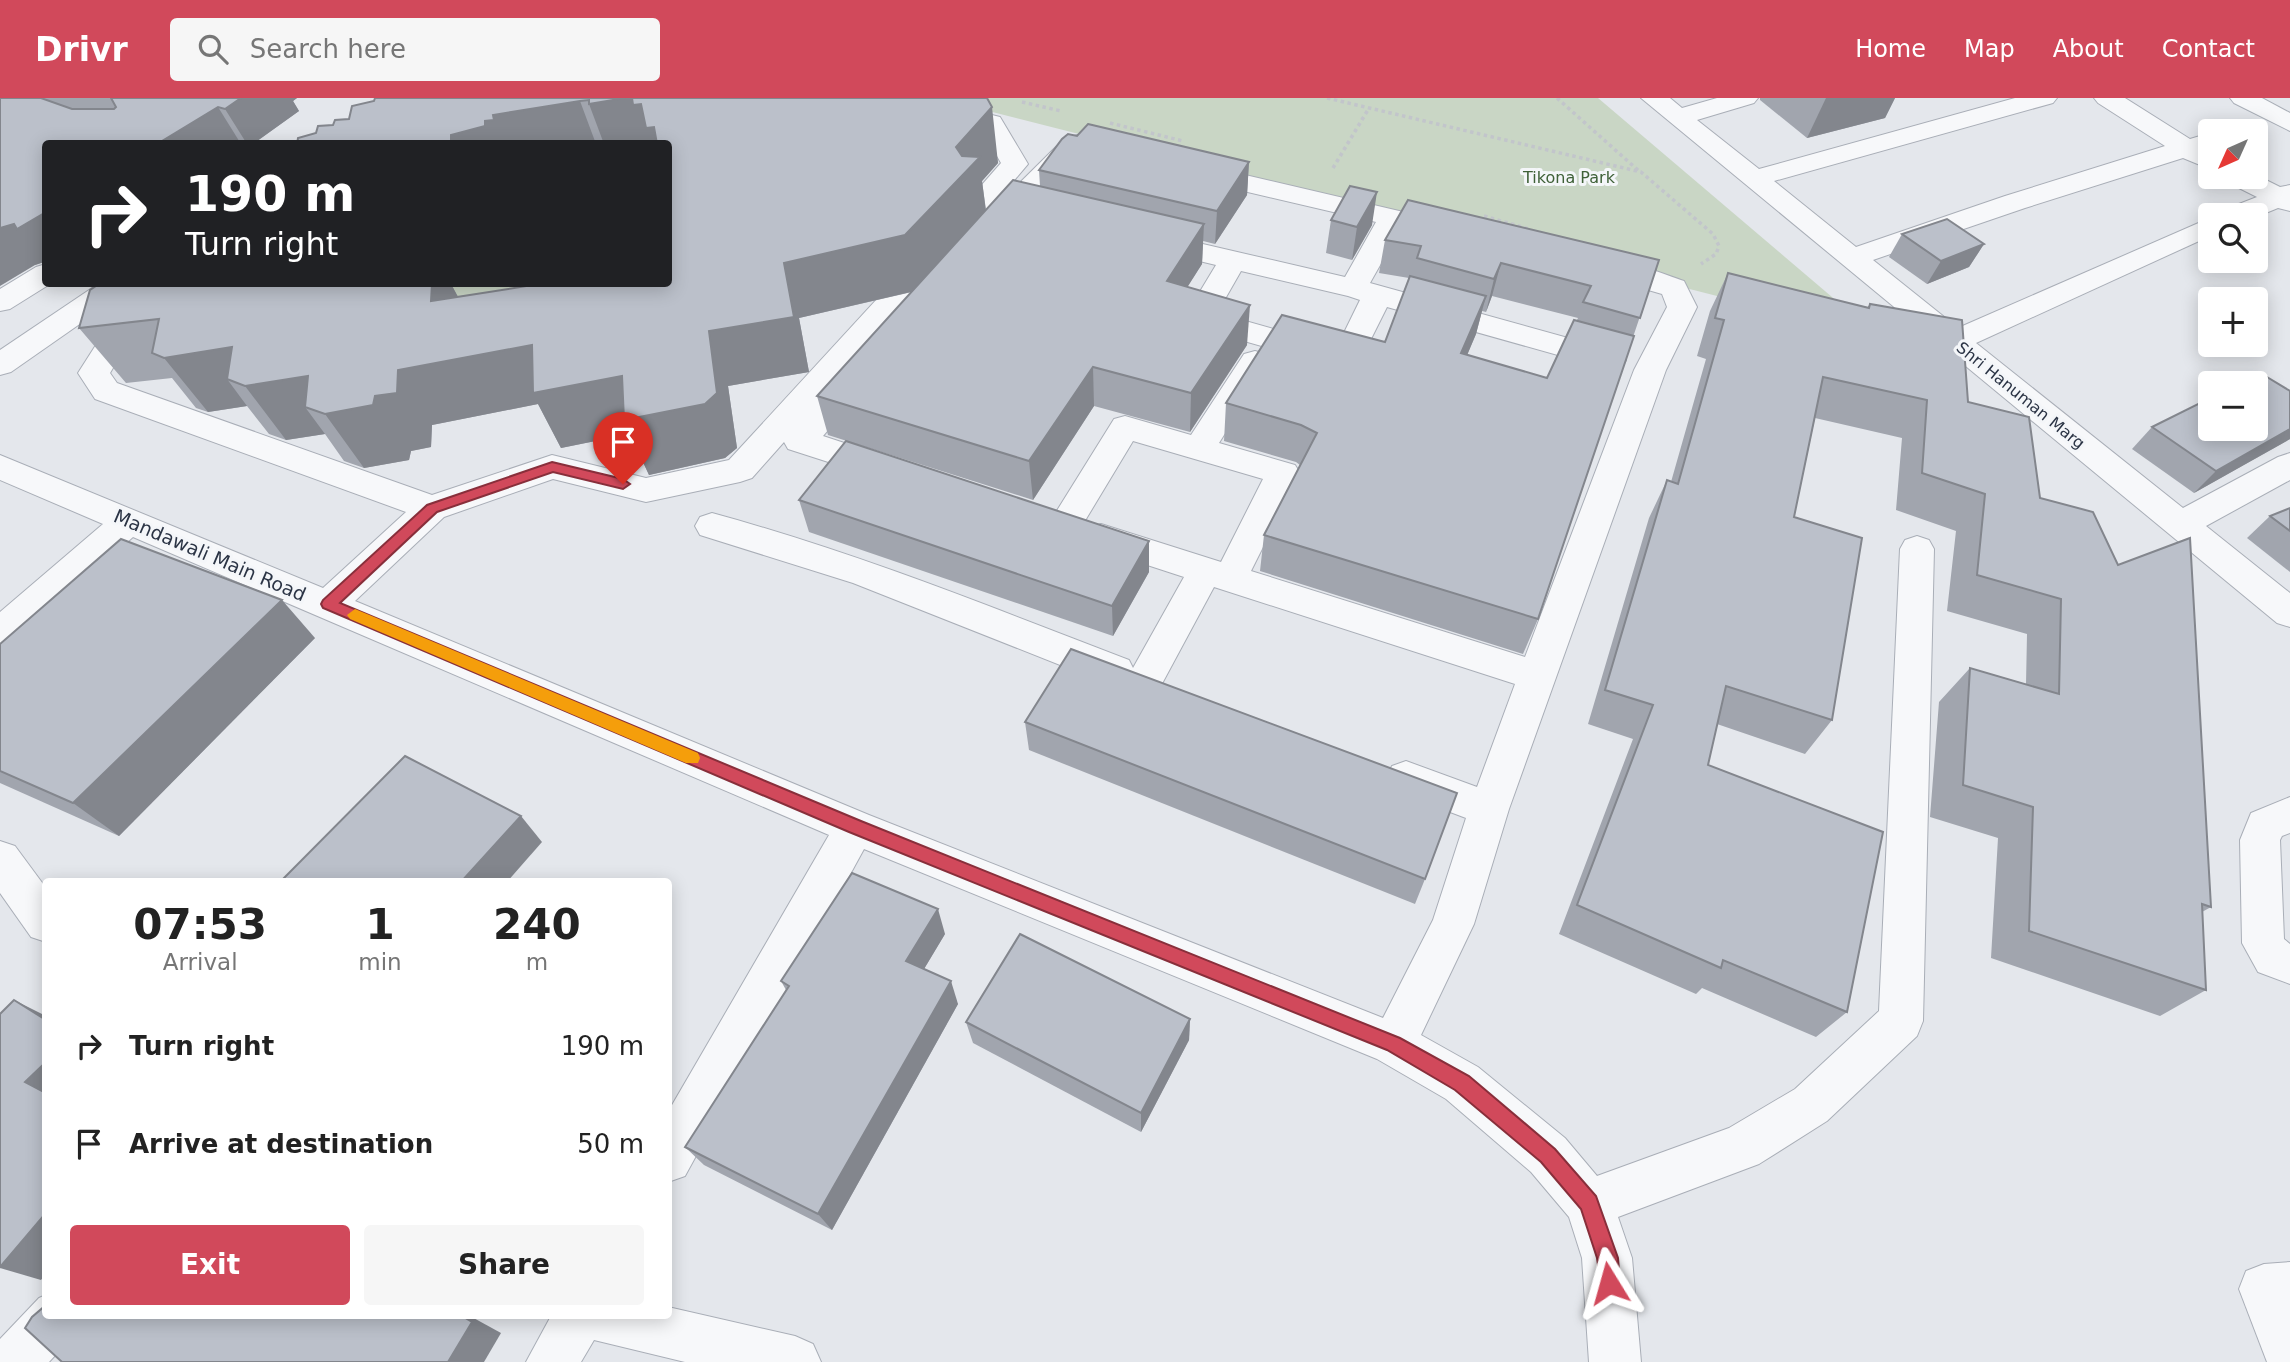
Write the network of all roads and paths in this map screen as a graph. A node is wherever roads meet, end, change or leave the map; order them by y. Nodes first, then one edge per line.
1 (892, 98) edge
2 (1327, 98) edge
3 (1556, 98) edge
4 (1654, 98) edge
5 (1745, 98) edge
6 (2044, 98) edge
7 (2108, 98) edge
8 (2243, 98) edge
9 (1010, 99) edge
10 (1369, 108) junction
11 (1063, 112) dead end
12 (1678, 117) junction
13 (2288, 121) edge
14 (2268, 126) edge
15 (1102, 135) joint
16 (1196, 144) dead end
17 (2198, 144) edge
18 (2183, 148) junction
19 (2198, 156) edge
20 (1168, 165) edge
21 (1641, 172) junction
22 (1328, 175) dead end
23 (1753, 179) junction
24 (2266, 189) edge
25 (2286, 198) edge
26 (2268, 204) edge
27 (1393, 218) junction
28 (1475, 226) joint
29 (2198, 231) edge
30 (1540, 232) edge
31 (1128, 235) edge
32 (962, 241) junction
33 (1852, 258) junction
34 (1233, 260) junction
35 (1570, 260) edge
36 (1689, 266) dead end
37 (42, 276) edge
38 (113, 287) edge
39 (193, 287) edge
40 (1365, 292) junction
41 (0, 302) edge
42 (1269, 339) junction
43 (1954, 341) junction
44 (0, 365) edge
45 (1650, 370) junction
46 (1198, 450) junction
47 (2290, 465) edge
48 (0, 467) edge
49 (919, 479) edge
50 (432, 508) junction
51 (2181, 524) junction
52 (139, 525) junction
53 (712, 526) dead end
54 (1917, 549) dead end
55 (1217, 574) junction
56 (328, 604) junction
57 (2288, 609) edge
58 (5, 623) edge
59 (0, 662) edge
60 (1537, 676) junction
61 (1144, 682) junction
62 (1183, 696) edge
63 (1374, 766) edge
64 (1489, 808) junction
65 (2290, 814) edge
66 (855, 827) junction
67 (5, 875) edge
68 (42, 918) edge
69 (2290, 964) edge
70 (1394, 1044) junction
71 (672, 1151) edge
72 (1589, 1203) junction
73 (2290, 1287) edge
74 (54, 1319) edge
75 (578, 1319) edge
76 (603, 1319) edge
77 (661, 1347) edge
78 (2290, 1356) edge
79 (14, 1362) edge
80 (552, 1362) edge
81 (795, 1362) edge
82 (1615, 1362) edge

1 - 32 street
2 - 10 path
3 - 21 path
4 - 12 street, Shri Hanuman Marg
5 - 12 street
6 - 23 street
7 - 18 street
8 - 13 street
9 - 11 path
10 - 21 path
10 - 22 path
12 - 23 street, Shri Hanuman Marg
13 - 14 street
15 - 16 path
15 - 32 street
17 - 18 street
18 - 19 street
18 - 33 street
20 - 27 street
21 - 36 path
23 - 33 street, Shri Hanuman Marg
24 - 25 street
25 - 26 street
27 - 28 street
27 - 40 street
28 - 30 path
29 - 43 street
31 - 34 street
32 - 49 street
32 - 50 street
33 - 43 street, Shri Hanuman Marg
34 - 40 street
34 - 42 street
35 - 45 street
37 - 41 street
38 - 44 street
39 - 50 street
40 - 42 street
40 - 45 street
42 - 46 street
43 - 51 street, Shri Hanuman Marg
45 - 60 street
46 - 55 street
46 - 55 street
47 - 51 street
48 - 52 street, Mandawali Main Road
50 - 56 street
51 - 57 street, Shri Hanuman Marg
52 - 56 street, Mandawali Main Road
52 - 58 street
52 - 59 street
53 - 61 street
54 - 72 street
55 - 60 street
55 - 61 street
56 - 66 street, Mandawali Main Road
60 - 64 street
61 - 62 street
63 - 64 street
64 - 70 street
65 - 69 street
66 - 70 street, Mandawali Main Road
66 - 71 street
67 - 68 street
70 - 72 street, Mandawali Main Road
72 - 82 street, Mandawali Main Road
73 - 78 street
74 - 79 street
75 - 80 street
76 - 77 street
77 - 81 street

